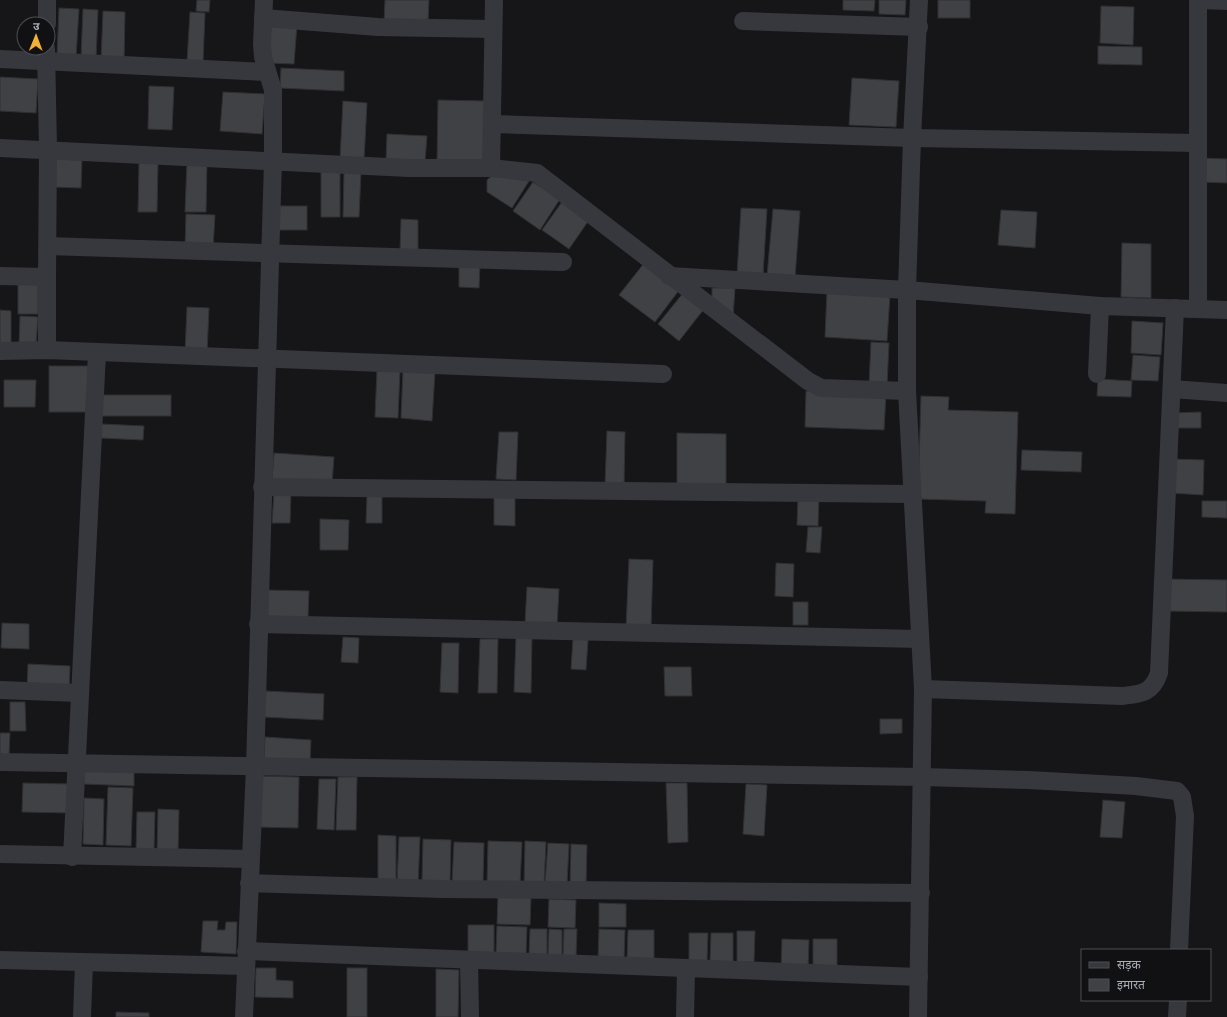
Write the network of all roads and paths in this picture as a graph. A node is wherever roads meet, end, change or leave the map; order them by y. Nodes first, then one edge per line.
1 (47, 0) edge
2 (264, 0) edge
3 (494, 0) edge
4 (920, 0) edge
5 (1198, 0) edge
6 (1201, 0) edge
7 (1227, 2) edge
8 (47, 16) edge
9 (263, 18) junction
10 (743, 21) dead end
11 (918, 27) junction
12 (492, 29) junction
13 (34, 56) edge
14 (46, 56) edge
15 (56, 56) edge
16 (0, 59) edge
17 (267, 72) junction
18 (492, 124) junction
19 (912, 138) junction
20 (1197, 142) junction
21 (0, 148) edge
22 (48, 149) junction
23 (273, 161) junction
24 (491, 168) junction
25 (48, 246) junction
26 (270, 252) junction
27 (563, 262) dead end
28 (0, 276) edge
29 (669, 276) junction
30 (47, 277) junction
31 (908, 290) junction
32 (1100, 306) junction
33 (1175, 308) junction
34 (1198, 309) junction
35 (1227, 310) edge
36 (0, 350) edge
37 (47, 350) junction
38 (97, 353) junction
39 (266, 358) junction
40 (664, 374) dead end
41 (1097, 374) dead end
42 (1172, 389) junction
43 (907, 390) junction
44 (1227, 393) edge
45 (262, 487) junction
46 (911, 494) junction
47 (258, 624) junction
48 (920, 639) junction
49 (922, 689) junction
50 (0, 690) edge
51 (79, 693) junction
52 (0, 762) edge
53 (77, 764) junction
54 (255, 767) junction
55 (922, 777) junction
56 (0, 854) edge
57 (72, 857) junction
58 (250, 860) junction
59 (249, 883) junction
60 (921, 893) junction
61 (1179, 949) edge
62 (246, 958) junction
63 (0, 960) edge
64 (469, 960) junction
65 (84, 963) junction
66 (686, 969) junction
67 (919, 978) junction
68 (1178, 1001) edge
69 (82, 1017) edge
70 (244, 1017) edge
71 (470, 1017) edge
72 (685, 1017) edge
73 (918, 1017) edge
74 (1177, 1017) edge

1 - 8 street
2 - 9 street
3 - 12 street
4 - 11 street
5 - 20 street
6 - 7 street
9 - 12 street
9 - 17 street
10 - 11 street
11 - 19 street
12 - 18 street
13 - 16 street
14 - 22 street
15 - 17 street
17 - 23 street
18 - 19 street
18 - 24 street
19 - 20 street
19 - 31 street
20 - 34 street
21 - 22 street
22 - 23 street
22 - 25 street
23 - 24 street
23 - 26 street
24 - 29 street
25 - 26 street
25 - 30 street
26 - 27 street
26 - 39 street
28 - 30 street
29 - 31 street
29 - 43 street
30 - 37 street
31 - 32 street
31 - 43 street
32 - 33 street
32 - 41 street
33 - 34 street
33 - 42 street
34 - 35 street
36 - 37 street
37 - 38 street
38 - 39 street
38 - 51 street
39 - 40 street
39 - 45 street
42 - 44 street
42 - 49 street
43 - 46 street
45 - 46 street
45 - 47 street
46 - 48 street
47 - 48 street
47 - 54 street
48 - 49 street
49 - 55 street
50 - 51 street
51 - 53 street
52 - 53 street
53 - 54 street
53 - 57 street
54 - 55 street
54 - 58 street
55 - 60 street
55 - 61 street
56 - 57 street
57 - 58 street
58 - 59 street
59 - 60 street
59 - 62 street
60 - 67 street
62 - 64 street
62 - 65 street
62 - 70 street
63 - 65 street
64 - 66 street
64 - 71 street
65 - 69 street
66 - 67 street
66 - 72 street
67 - 73 street
68 - 74 street

